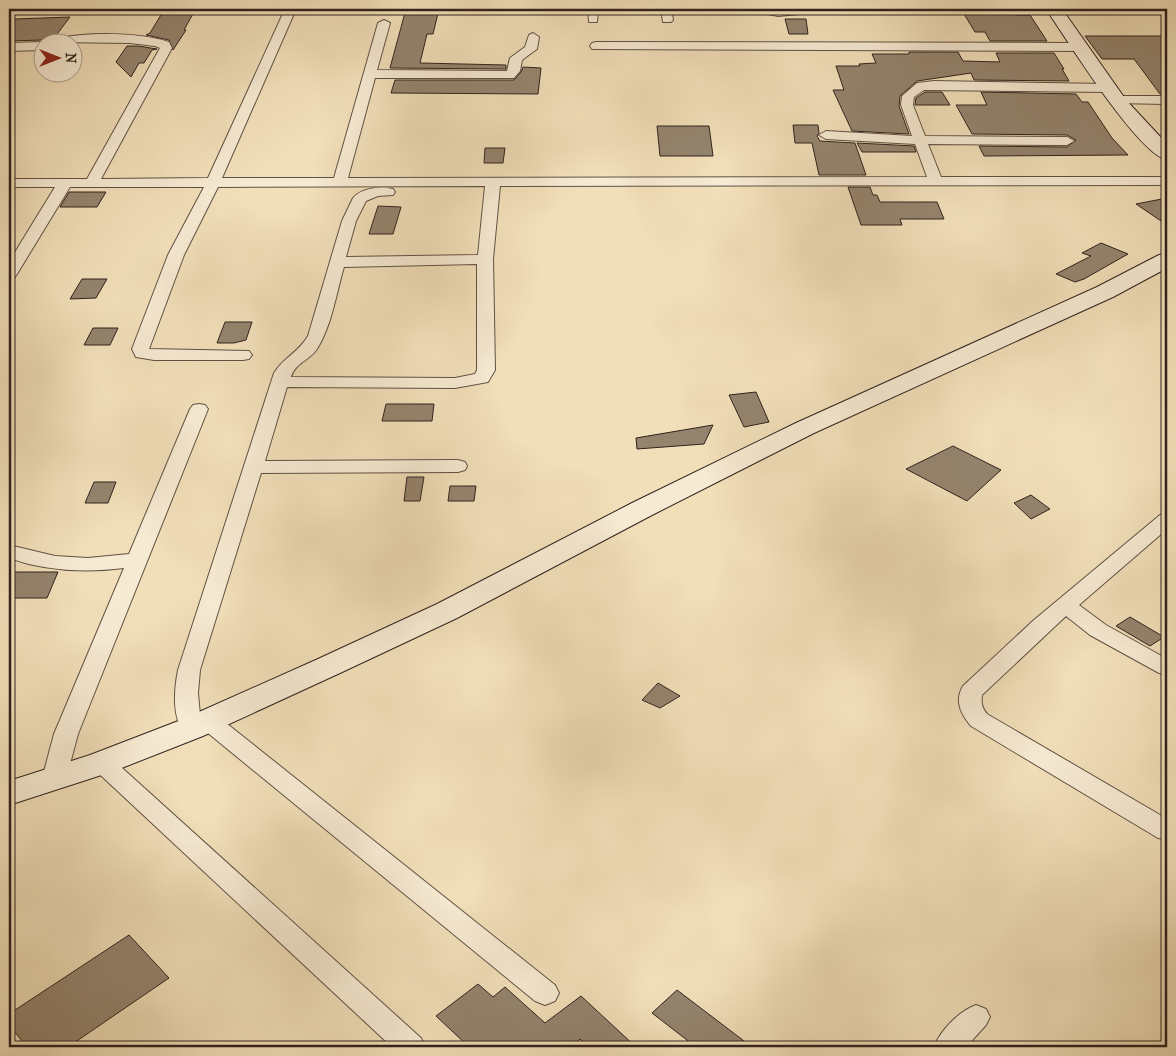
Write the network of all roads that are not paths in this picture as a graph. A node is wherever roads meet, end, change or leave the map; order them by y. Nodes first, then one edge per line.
1 (12, 9) edge
2 (290, 9) edge
3 (771, 9) edge
4 (820, 9) edge
5 (1054, 9) edge
6 (9, 12) edge
7 (384, 23) dead end
8 (533, 37) dead end
9 (82, 40) edge
10 (32, 46) edge
11 (596, 46) dead end
12 (9, 47) edge
13 (1080, 47) junction
14 (371, 74) junction
15 (1112, 94) junction
16 (1167, 100) edge
17 (826, 135) dead end
18 (920, 140) junction
19 (1067, 141) dead end
20 (1164, 148) edge
21 (1167, 181) edge
22 (936, 182) junction
23 (9, 183) edge
24 (65, 183) junction
25 (92, 183) junction
26 (212, 183) junction
27 (340, 183) junction
28 (492, 186) junction
29 (485, 258) junction
30 (1167, 260) edge
31 (338, 262) junction
32 (9, 274) edge
33 (243, 354) dead end
34 (280, 382) junction
35 (199, 408) dead end
36 (458, 466) dead end
37 (254, 467) junction
38 (1167, 519) edge
39 (9, 550) edge
40 (136, 560) junction
41 (1066, 604) junction
42 (1167, 668) edge
43 (200, 724) junction
44 (102, 763) junction
45 (54, 779) junction
46 (9, 793) edge
47 (1167, 830) edge
48 (545, 993) dead end
49 (976, 1017) dead end
50 (410, 1047) edge
51 (948, 1047) edge

1 - 6 street
2 - 26 street
3 - 4 street
5 - 13 main road
7 - 14 street
8 - 14 street
9 - 25 street
10 - 12 street
11 - 13 street
13 - 15 main road
14 - 27 street
15 - 16 street
15 - 18 street
15 - 20 main road
17 - 18 street
18 - 19 street
18 - 22 street
21 - 22 street
22 - 28 street
23 - 24 street
24 - 25 street
24 - 32 street
25 - 26 street
26 - 27 street
26 - 33 street
27 - 28 street
28 - 29 street
28 - 31 street
29 - 31 street
29 - 34 street
30 - 43 main road
31 - 34 street
34 - 37 street
35 - 40 street
36 - 37 street
37 - 43 street
38 - 41 street
39 - 40 street
40 - 45 street
41 - 42 street
41 - 47 street
43 - 44 main road
43 - 48 street
44 - 45 main road
44 - 50 street
45 - 46 main road
49 - 51 street

